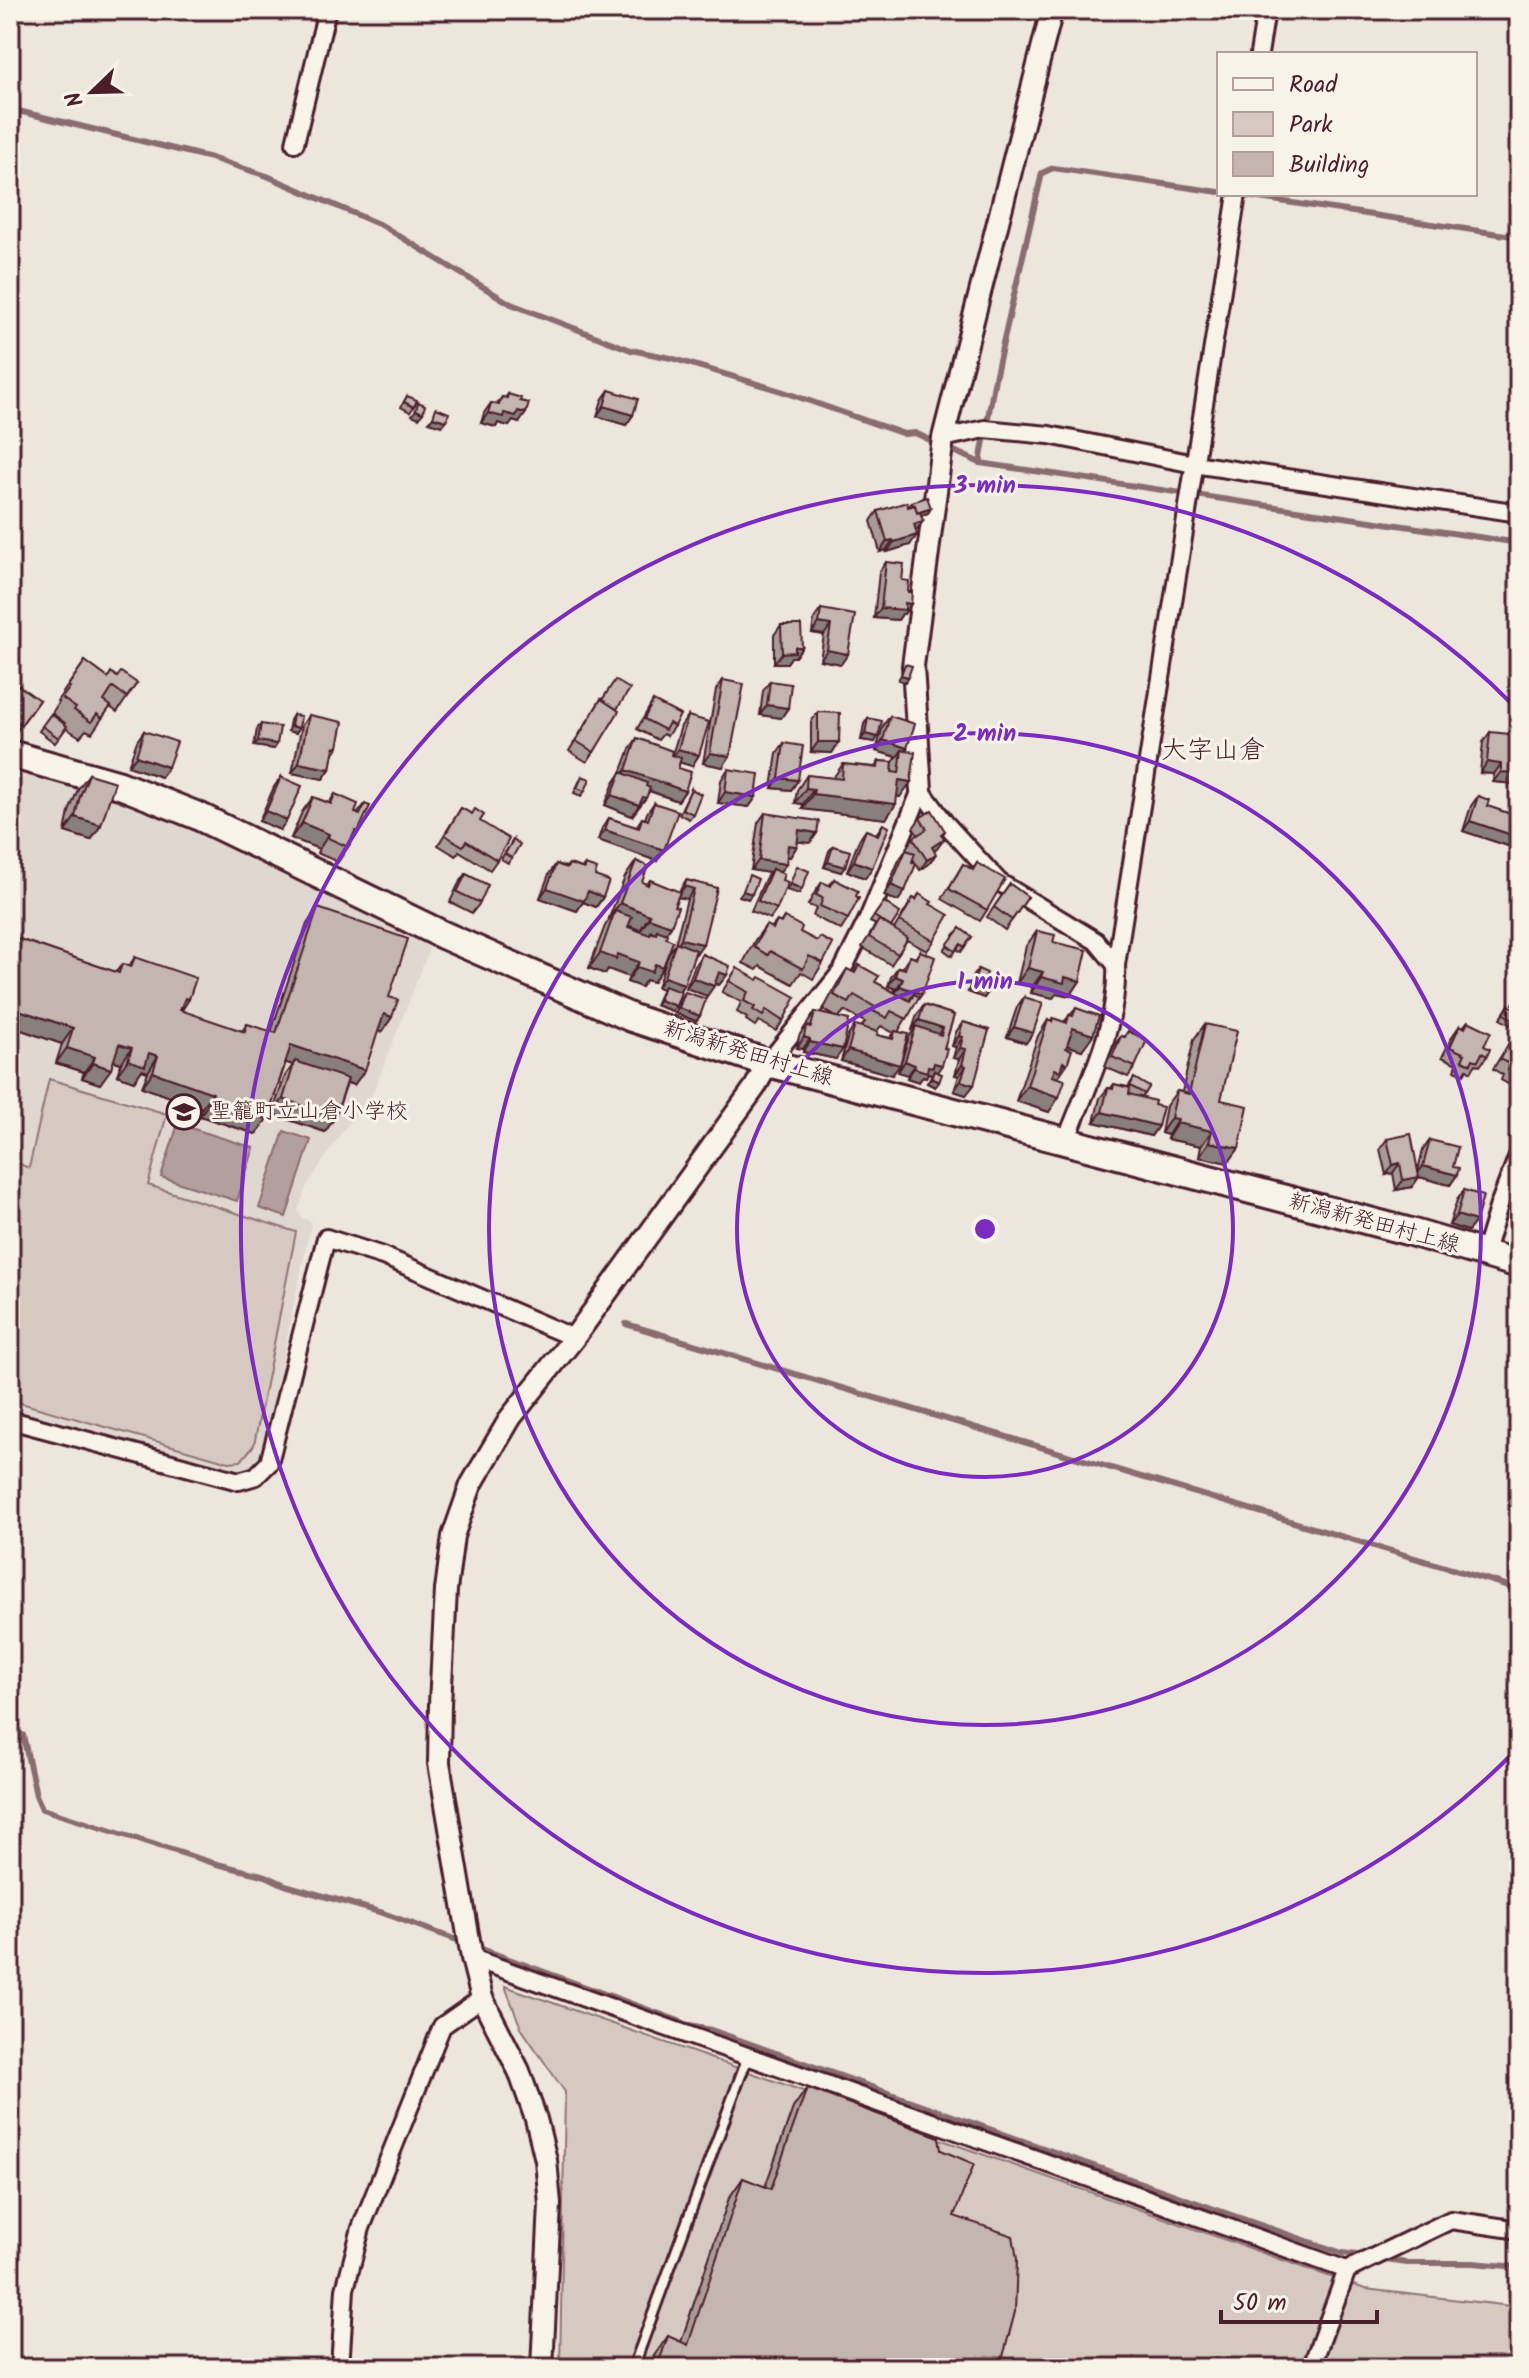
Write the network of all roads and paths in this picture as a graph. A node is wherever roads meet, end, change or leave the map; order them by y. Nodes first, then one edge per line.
1 (327, 10) edge
2 (1052, 10) edge
3 (1266, 10) edge
4 (1259, 52) edge
5 (295, 143) dead end
6 (1237, 196) edge
7 (943, 438) junction
8 (1194, 464) junction
9 (1519, 513) edge
10 (10, 754) edge
11 (921, 790) junction
12 (1116, 965) junction
13 (768, 1063) junction
14 (1066, 1141) junction
15 (1519, 1153) edge
16 (1484, 1255) junction
17 (1519, 1264) edge
18 (574, 1338) junction
19 (10, 1420) edge
20 (472, 1958) junction
21 (482, 1998) junction
22 (748, 2055) junction
23 (1519, 2230) edge
24 (1347, 2270) junction
25 (340, 2368) edge
26 (542, 2368) edge
27 (633, 2368) edge
28 (1311, 2368) edge

1 - 5 street
2 - 7 street
3 - 4 street
6 - 8 street
7 - 8 street
7 - 11 street
8 - 9 street
8 - 12 street
10 - 13 main road, 新潟新発田村上線
11 - 12 street
11 - 13 street
12 - 14 street
13 - 14 main road, 新潟新発田村上線
13 - 18 street
14 - 16 main road, 新潟新発田村上線
15 - 16 street
16 - 17 main road, 新潟新発田村上線
18 - 19 street
18 - 20 street
20 - 21 street
20 - 22 street
21 - 25 street
21 - 26 street
22 - 24 street
22 - 27 lane
23 - 24 street
24 - 28 street

